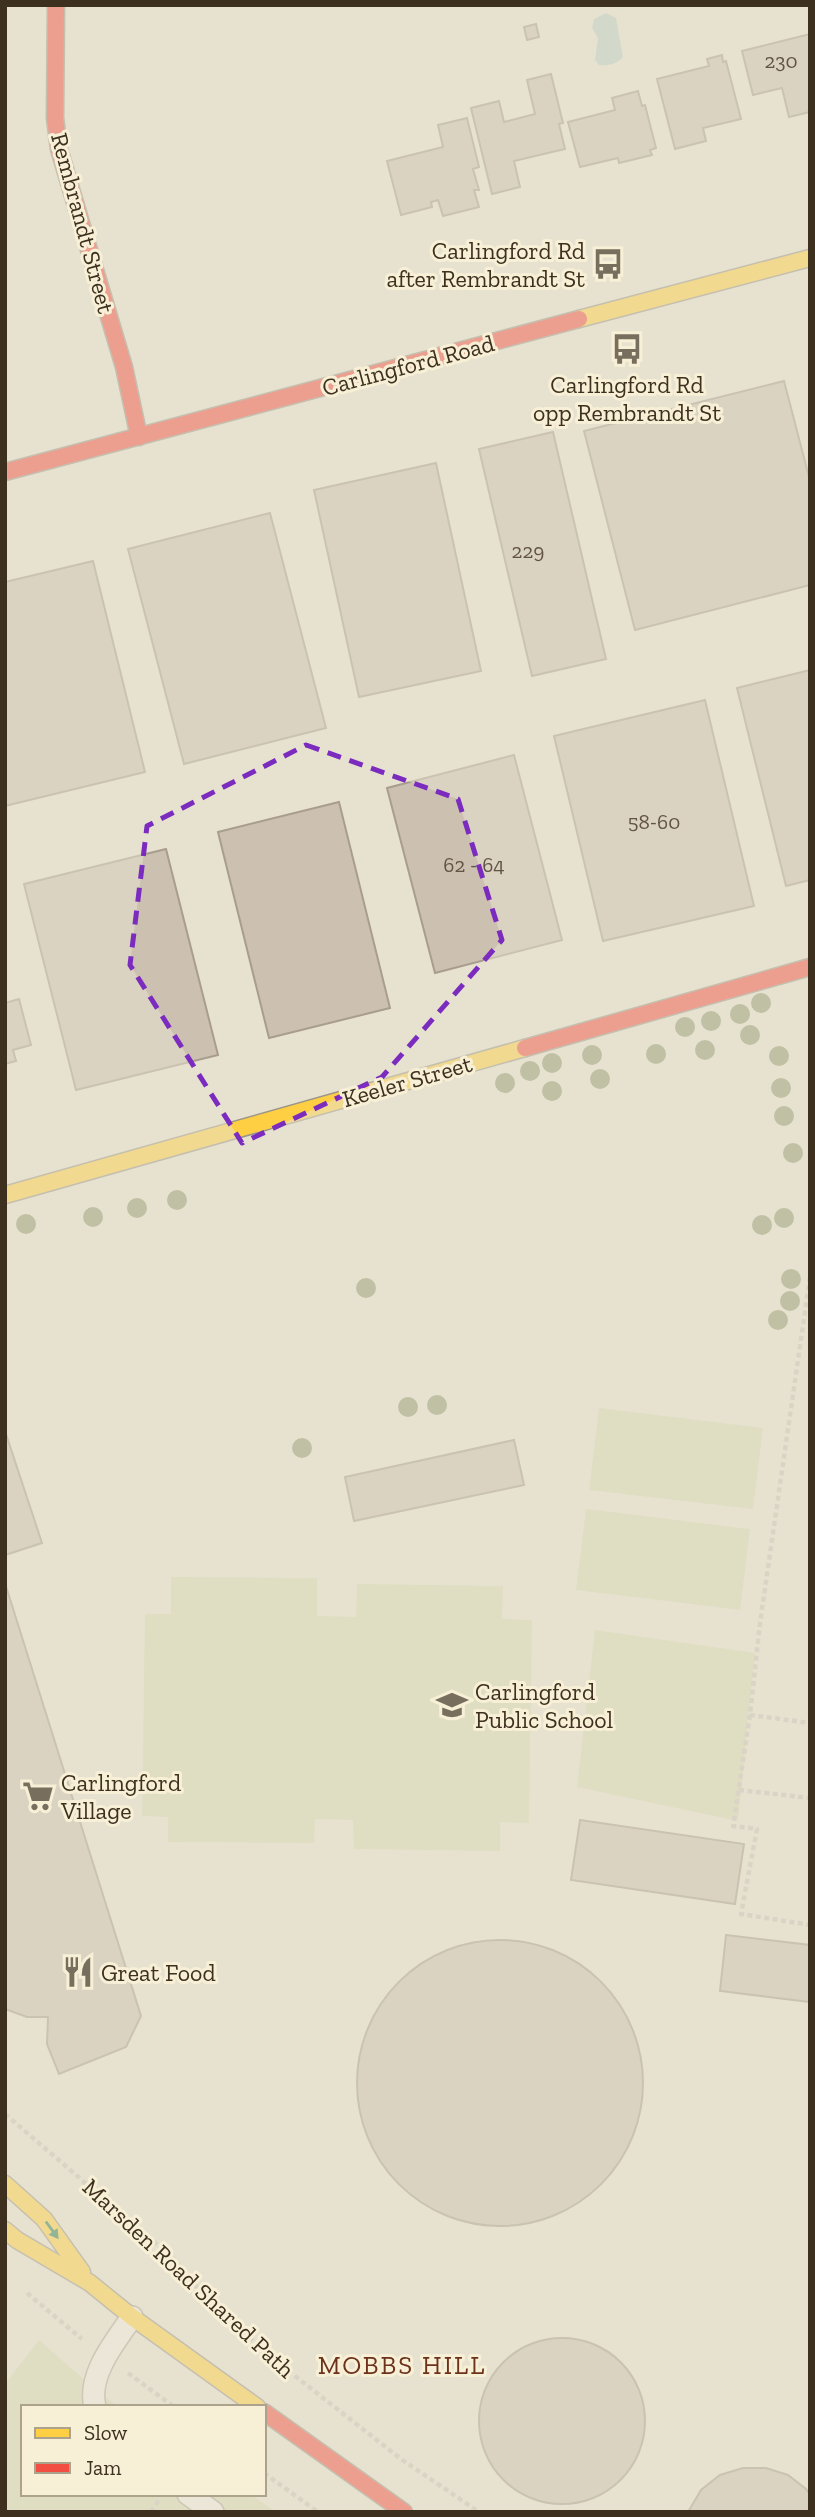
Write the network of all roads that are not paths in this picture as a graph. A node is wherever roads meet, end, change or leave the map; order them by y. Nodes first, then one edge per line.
1 (56, 5) edge
2 (810, 258) edge
3 (139, 438) junction
4 (5, 472) edge
5 (810, 967) edge
6 (5, 1195) edge
7 (5, 2184) edge
8 (5, 2230) edge
9 (90, 2283) junction
10 (132, 2317) junction
11 (95, 2405) edge
12 (254, 2405) edge
13 (266, 2413) edge
14 (191, 2496) edge
15 (213, 2512) edge
16 (404, 2512) edge

1 - 3 main road, Rembrandt Street
2 - 3 main road, Carlingford Road
3 - 4 main road, Carlingford Road
5 - 6 main road, Keeler Street
7 -> 9 main road
8 - 9 main road
9 - 10 main road
10 - 11 lane
10 - 12 main road
13 - 16 main road
14 - 15 lane

